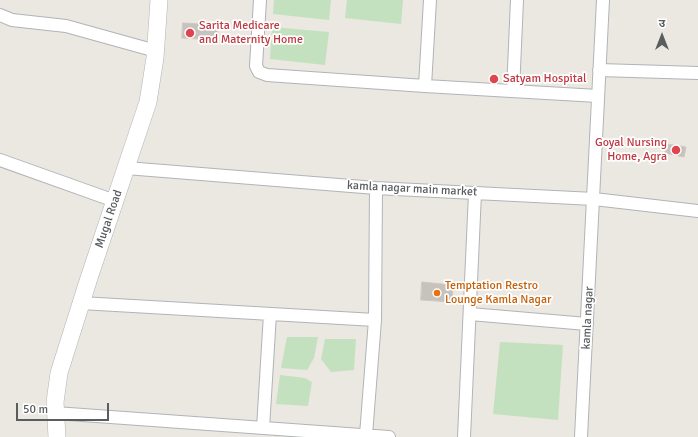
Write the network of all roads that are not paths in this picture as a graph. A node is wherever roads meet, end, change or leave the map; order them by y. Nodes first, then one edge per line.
1 (159, 0) edge
2 (260, 0) edge
3 (430, 0) edge
4 (517, 0) edge
5 (603, 0) edge
6 (0, 14) edge
7 (156, 51) junction
8 (599, 70) junction
9 (698, 73) edge
10 (425, 86) junction
11 (513, 91) junction
12 (598, 96) junction
13 (0, 160) edge
14 (126, 168) junction
15 (376, 188) junction
16 (475, 193) junction
17 (594, 199) junction
18 (115, 201) junction
19 (698, 211) edge
20 (81, 303) junction
21 (270, 314) junction
22 (470, 314) junction
23 (375, 320) junction
24 (587, 324) junction
25 (55, 414) junction
26 (263, 428) junction
27 (366, 435) junction
28 (57, 437) edge
29 (389, 437) edge
30 (464, 437) edge
31 (581, 437) edge

1 - 7 street, Mugal Road
2 - 10 street
3 - 10 street
4 - 11 street
5 - 8 street, kamla nagar
6 - 7 street
7 - 14 street, Mugal Road
8 - 9 street
8 - 12 street, kamla nagar
10 - 11 street
11 - 12 street
12 - 17 street, kamla nagar
13 - 18 street
14 - 15 street, kamla nagar main market
14 - 18 street, Mugal Road
15 - 16 street, kamla nagar main market
15 - 23 street
16 - 17 street, kamla nagar main market
16 - 22 street
17 - 19 street, kamla nagar main market
17 - 24 street, kamla nagar
18 - 20 street, Mugal Road
20 - 21 street
20 - 25 street, Mugal Road
21 - 23 street
21 - 26 street
22 - 24 street
22 - 30 street
23 - 27 street
24 - 31 street, kamla nagar
25 - 26 street
25 - 28 street, Mugal Road
26 - 27 street
27 - 29 street

